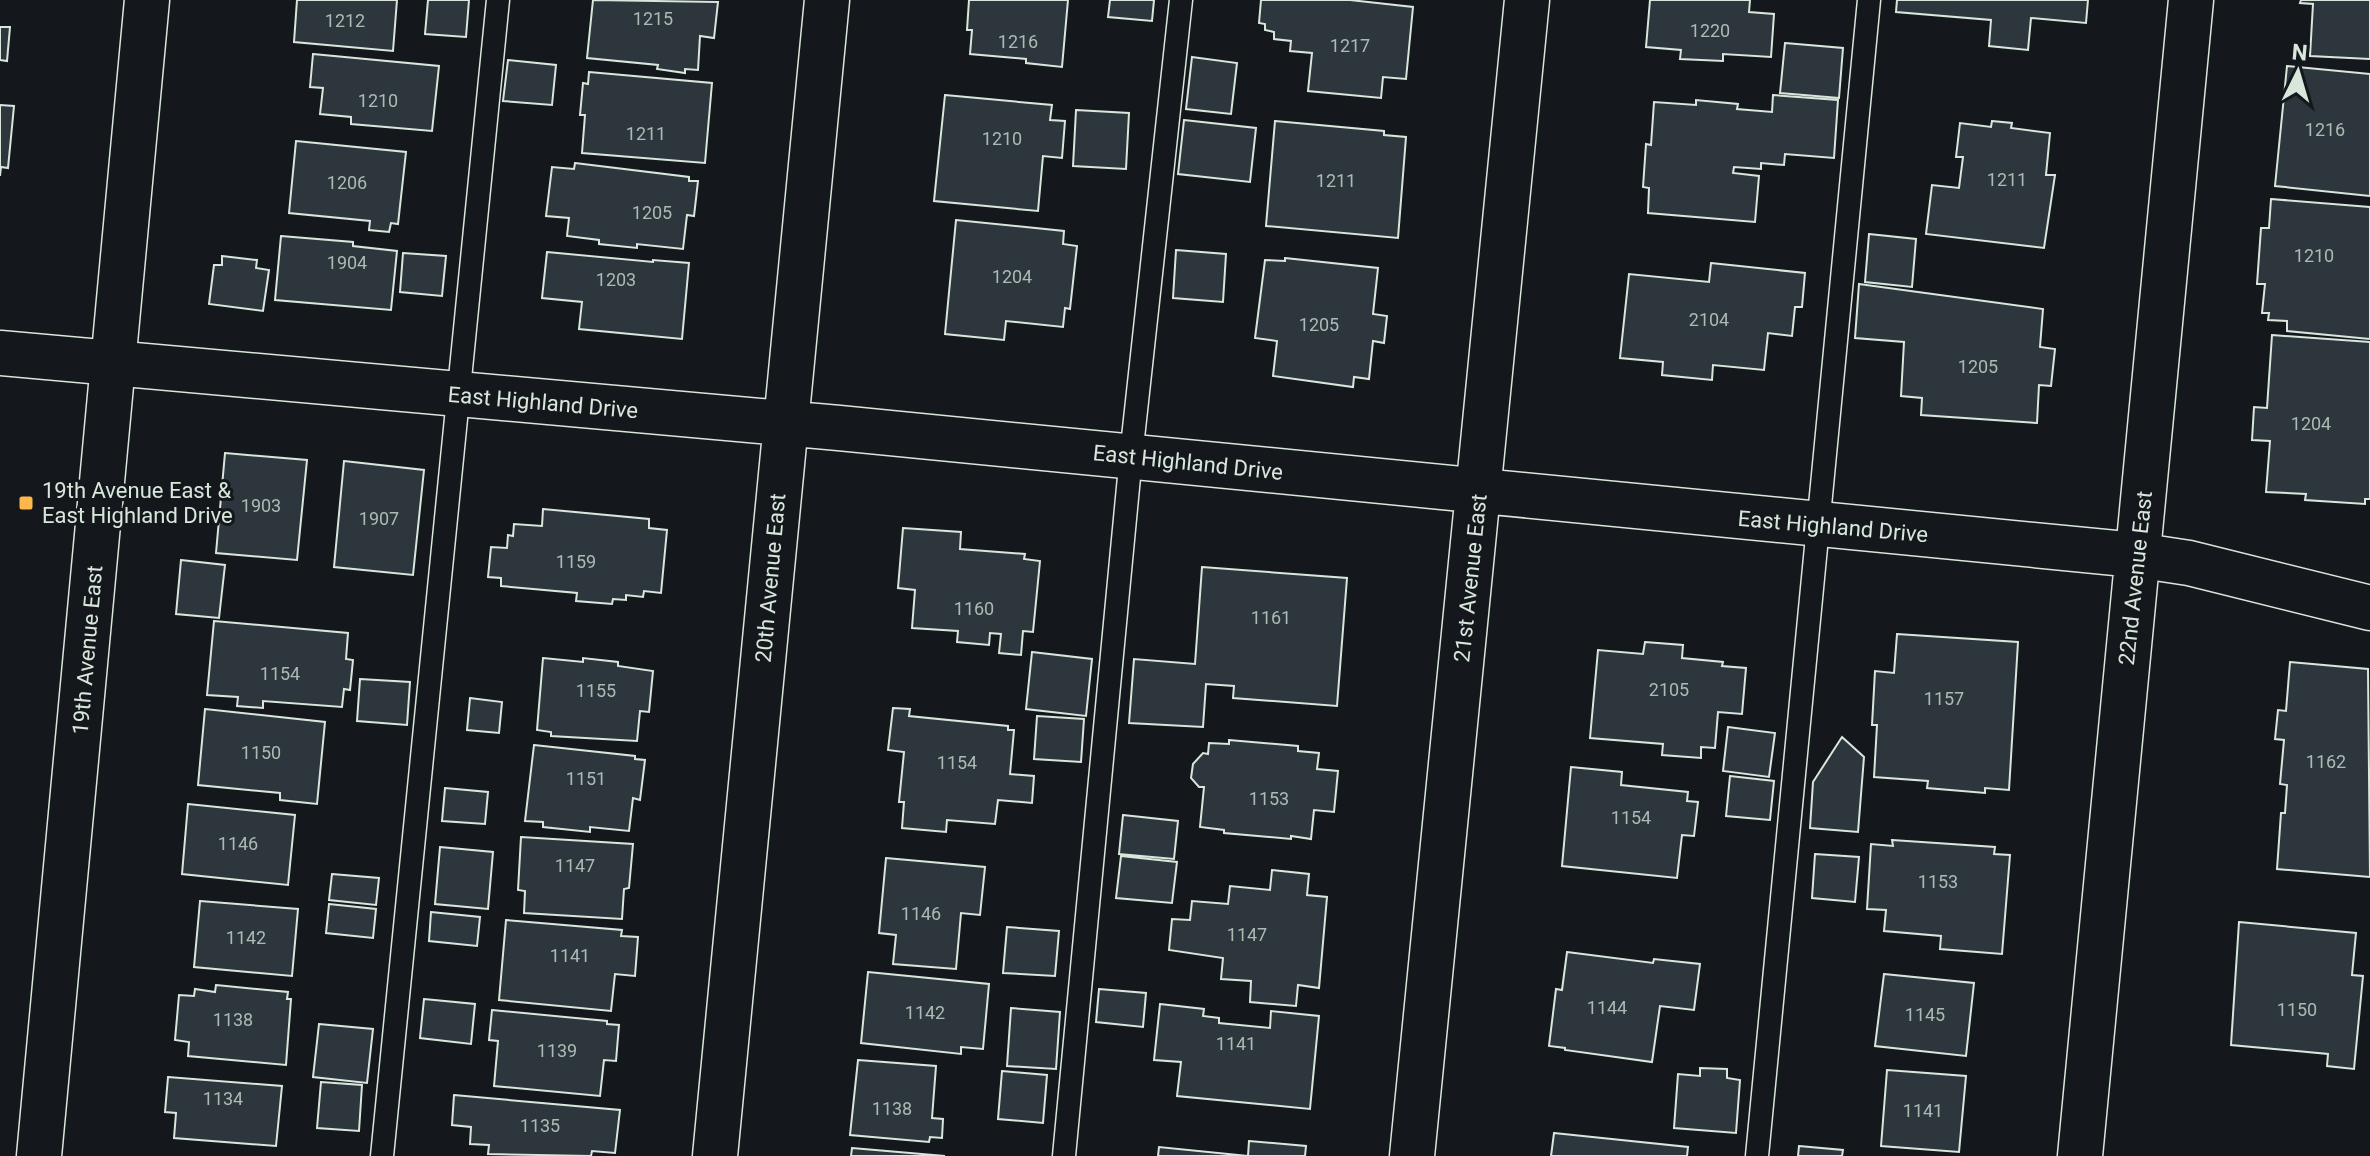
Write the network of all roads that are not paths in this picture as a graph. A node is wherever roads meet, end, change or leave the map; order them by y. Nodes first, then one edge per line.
1 (147, 0) edge
2 (498, 0) edge
3 (827, 0) edge
4 (1181, 0) edge
5 (1527, 0) edge
6 (1869, 0) edge
7 (2191, 0) edge
8 (0, 353) edge
9 (114, 363) junction
10 (459, 395) junction
11 (785, 423) junction
12 (1131, 456) junction
13 (1478, 491) junction
14 (1817, 525) junction
15 (2136, 555) junction
16 (2370, 608) edge
17 (39, 1156) edge
18 (382, 1156) edge
19 (715, 1156) edge
20 (1064, 1156) edge
21 (1412, 1156) edge
22 (1757, 1156) edge
23 (2080, 1156) edge

1 - 9 street, 19th Avenue East
2 - 10 lane
3 - 11 street, 20th Avenue East
4 - 12 lane
5 - 13 street, 21st Avenue East
6 - 14 lane
7 - 15 street, 22nd Avenue East
8 - 9 street, East Highland Drive
9 - 10 street, East Highland Drive
9 - 17 street, 19th Avenue East
10 - 11 street, East Highland Drive
10 - 18 lane
11 - 12 street, East Highland Drive
11 - 19 street, 20th Avenue East
12 - 13 street, East Highland Drive
12 - 20 lane
13 - 14 street, East Highland Drive
13 - 21 street, 21st Avenue East
14 - 15 street, East Highland Drive
14 - 22 lane
15 - 16 street, East Highland Drive
15 - 23 street, 22nd Avenue East

